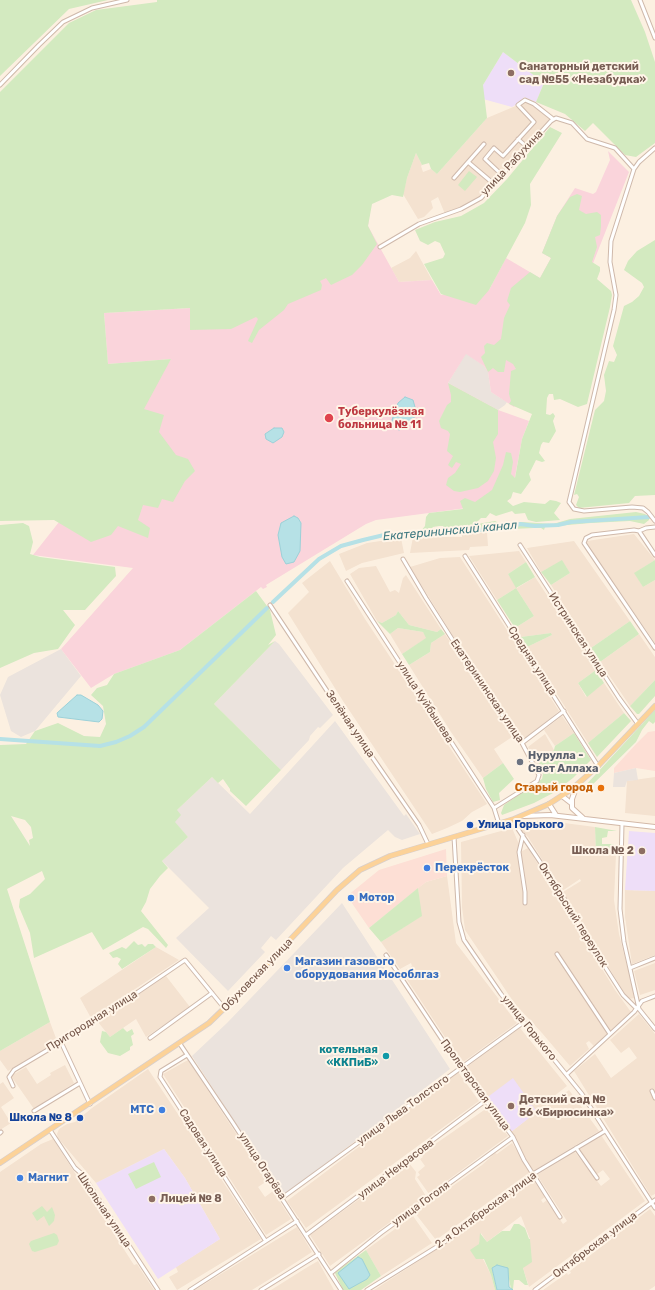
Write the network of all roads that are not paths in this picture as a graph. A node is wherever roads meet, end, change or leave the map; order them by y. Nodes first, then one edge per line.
1 (127, 0) edge
2 (640, 0) edge
3 (655, 38) edge
4 (0, 85) edge
5 (553, 119) junction
6 (518, 139) junction
7 (484, 144) dead end
8 (527, 148) junction
9 (655, 148) edge
10 (468, 162) junction
11 (634, 168) junction
12 (502, 175) junction
13 (454, 178) dead end
14 (494, 184) junction
15 (380, 247) dead end
16 (655, 521) edge
17 (655, 527) edge
18 (639, 531) junction
19 (520, 545) dead end
20 (655, 555) edge
21 (465, 556) dead end
22 (403, 560) dead end
23 (347, 581) dead end
24 (270, 605) dead end
25 (655, 648) edge
26 (655, 706) edge
27 (564, 711) junction
28 (638, 724) junction
29 (522, 743) junction
30 (598, 766) junction
31 (577, 785) junction
32 (562, 796) junction
33 (549, 804) junction
34 (572, 806) junction
35 (494, 808) junction
36 (524, 816) junction
37 (558, 816) junction
38 (564, 817) junction
39 (514, 819) junction
40 (586, 819) junction
41 (500, 824) junction
42 (622, 824) junction
43 (655, 827) edge
44 (523, 835) junction
45 (454, 837) junction
46 (428, 844) junction
47 (525, 903) dead end
48 (557, 954) dead end
49 (386, 955) dead end
50 (655, 958) edge
51 (630, 968) junction
52 (212, 993) junction
53 (655, 996) edge
54 (637, 1007) junction
55 (225, 1009) junction
56 (524, 1022) junction
57 (655, 1029) edge
58 (610, 1034) junction
59 (150, 1038) dead end
60 (61, 1042) junction
61 (180, 1044) junction
62 (187, 1055) junction
63 (461, 1068) junction
64 (567, 1074) junction
65 (80, 1083) junction
66 (13, 1086) dead end
67 (652, 1091) dead end
68 (655, 1098) edge
69 (485, 1101) junction
70 (90, 1104) junction
71 (34, 1111) dead end
72 (50, 1130) junction
73 (605, 1131) junction
74 (513, 1137) junction
75 (576, 1148) junction
76 (0, 1163) edge
77 (533, 1174) junction
78 (597, 1178) dead end
79 (282, 1198) junction
80 (655, 1200) edge
81 (651, 1203) junction
82 (655, 1208) edge
83 (560, 1217) dead end
84 (297, 1221) junction
85 (306, 1235) junction
86 (265, 1240) junction
87 (319, 1254) junction
88 (331, 1273) junction
89 (158, 1290) edge
90 (190, 1290) edge
91 (261, 1290) edge
92 (341, 1290) edge
93 (367, 1290) edge
94 (535, 1290) edge

1 - 4 street
2 - 3 street
5 - 6 street
5 - 8 street, улица Рабухина
5 - 11 street
6 - 8 street
6 - 12 street
7 - 10 street
8 - 12 street, улица Рабухина
9 - 11 street
10 - 13 street
10 - 14 street
11 - 16 street
12 - 14 street, улица Рабухина
14 - 15 street, улица Рабухина
17 - 18 street
18 - 20 street
18 - 25 street
19 - 28 street, Истринская улица
21 - 27 street, Средняя улица
22 - 29 street, Екатерининская улица
23 - 35 street, улица Куйбышева
24 - 46 street, Зелёная улица
26 - 28 main road
27 - 29 street
27 - 30 street, Средняя улица
28 - 30 main road
29 - 35 street, Екатерининская улица
30 - 31 main road
31 - 32 main road
31 - 34 street
32 - 33 main road
32 - 34 street
33 - 36 main road, Обуховская улица
33 - 37 street
34 - 38 street
34 - 40 street
35 - 41 street, улица Куйбышева
36 - 37 street
36 - 39 main road, Обуховская улица
37 - 38 street
38 - 40 street
39 - 41 main road, Обуховская улица
39 - 44 street, Октябрьский переулок
40 - 42 street
41 - 45 main road, Обуховская улица
42 - 43 street
42 - 51 street
44 - 47 street
44 - 54 street, Октябрьский переулок
45 - 46 main road, Обуховская улица
45 - 56 street, улица Горького
46 - 55 main road, Обуховская улица
48 - 58 street
49 - 63 street, Пролетарская улица
50 - 51 street
51 - 54 street
52 - 55 street
52 - 59 street
52 - 60 street, Пригородная улица
53 - 54 street
54 - 57 street, Октябрьский переулок
54 - 58 street
55 - 61 main road, Обуховская улица
56 - 63 street, улица Льва Толстого
56 - 64 street, улица Горького
58 - 64 street
60 - 65 street
60 - 66 street, Пригородная улица
61 - 62 street, улица Огарёва
61 - 70 main road, Обуховская улица
62 - 79 street, улица Огарёва
62 - 86 street, Садовая улица
63 - 69 street, Пролетарская улица
63 - 79 street, улица Льва Толстого
64 - 73 street, улица Горького
65 - 70 street
65 - 71 street
67 - 68 street
69 - 74 street, Пролетарская улица
69 - 85 street, улица Некрасова
70 - 72 main road, Обуховская улица
72 - 76 main road, Обуховская улица
72 - 89 street, Школьная улица
73 - 75 street, 2-я Октябрьская улица
73 - 81 street, улица Горького
74 - 77 street, Пролетарская улица
74 - 88 street, улица Гоголя
75 - 77 street, 2-я Октябрьская улица
75 - 78 street
77 - 83 street, Пролетарская улица
77 - 93 street, 2-я Октябрьская улица
79 - 84 street, улица Огарёва
80 - 81 street, Октябрьская улица
81 - 82 street, улица Горького
81 - 94 street, Октябрьская улица
84 - 85 street, улица Огарёва
84 - 86 street
85 - 87 street, улица Огарёва
86 - 90 street
87 - 88 street, улица Огарёва
87 - 91 street
88 - 92 street, улица Огарёва

